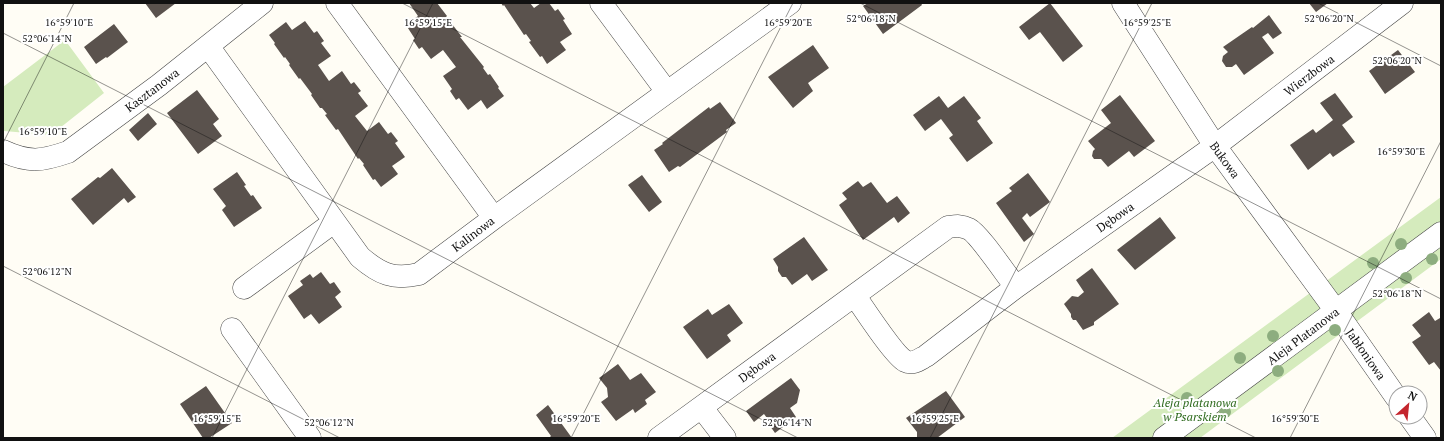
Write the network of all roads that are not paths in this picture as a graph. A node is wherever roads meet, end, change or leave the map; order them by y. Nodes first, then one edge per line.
1 (262, 3) edge
2 (337, 3) edge
3 (601, 3) edge
4 (790, 3) edge
5 (1123, 3) edge
6 (1402, 3) edge
7 (208, 46) junction
8 (667, 92) junction
9 (1215, 146) junction
10 (3, 151) edge
11 (494, 218) junction
12 (334, 222) junction
13 (1441, 233) edge
14 (1016, 287) junction
15 (244, 288) dead end
16 (855, 296) junction
17 (1336, 311) junction
18 (232, 329) dead end
19 (1388, 386) edge
20 (702, 408) junction
21 (1416, 425) edge
22 (310, 438) edge
23 (659, 438) edge
24 (725, 438) edge
25 (1164, 438) edge
26 (1425, 438) edge

1 - 7 street, Kasztanowa
2 - 11 street
3 - 8 street
4 - 8 street, Kalinowa
5 - 9 street, Bukowa
6 - 9 street, Wierzbowa
7 - 10 street, Kasztanowa
7 - 12 street, Kalinowa
8 - 11 street, Kalinowa
9 - 14 street, Dębowa
9 - 17 street, Bukowa
11 - 12 street, Kalinowa
12 - 15 street
13 - 17 street, Aleja Platanowa
14 - 16 street, Dębowa
14 - 16 street, Dębowa
16 - 20 street, Dębowa
17 - 19 street, Jabłoniowa
17 - 25 street, Aleja Platanowa
18 - 22 street
20 - 23 street, Dębowa
20 - 24 street
21 - 26 street

